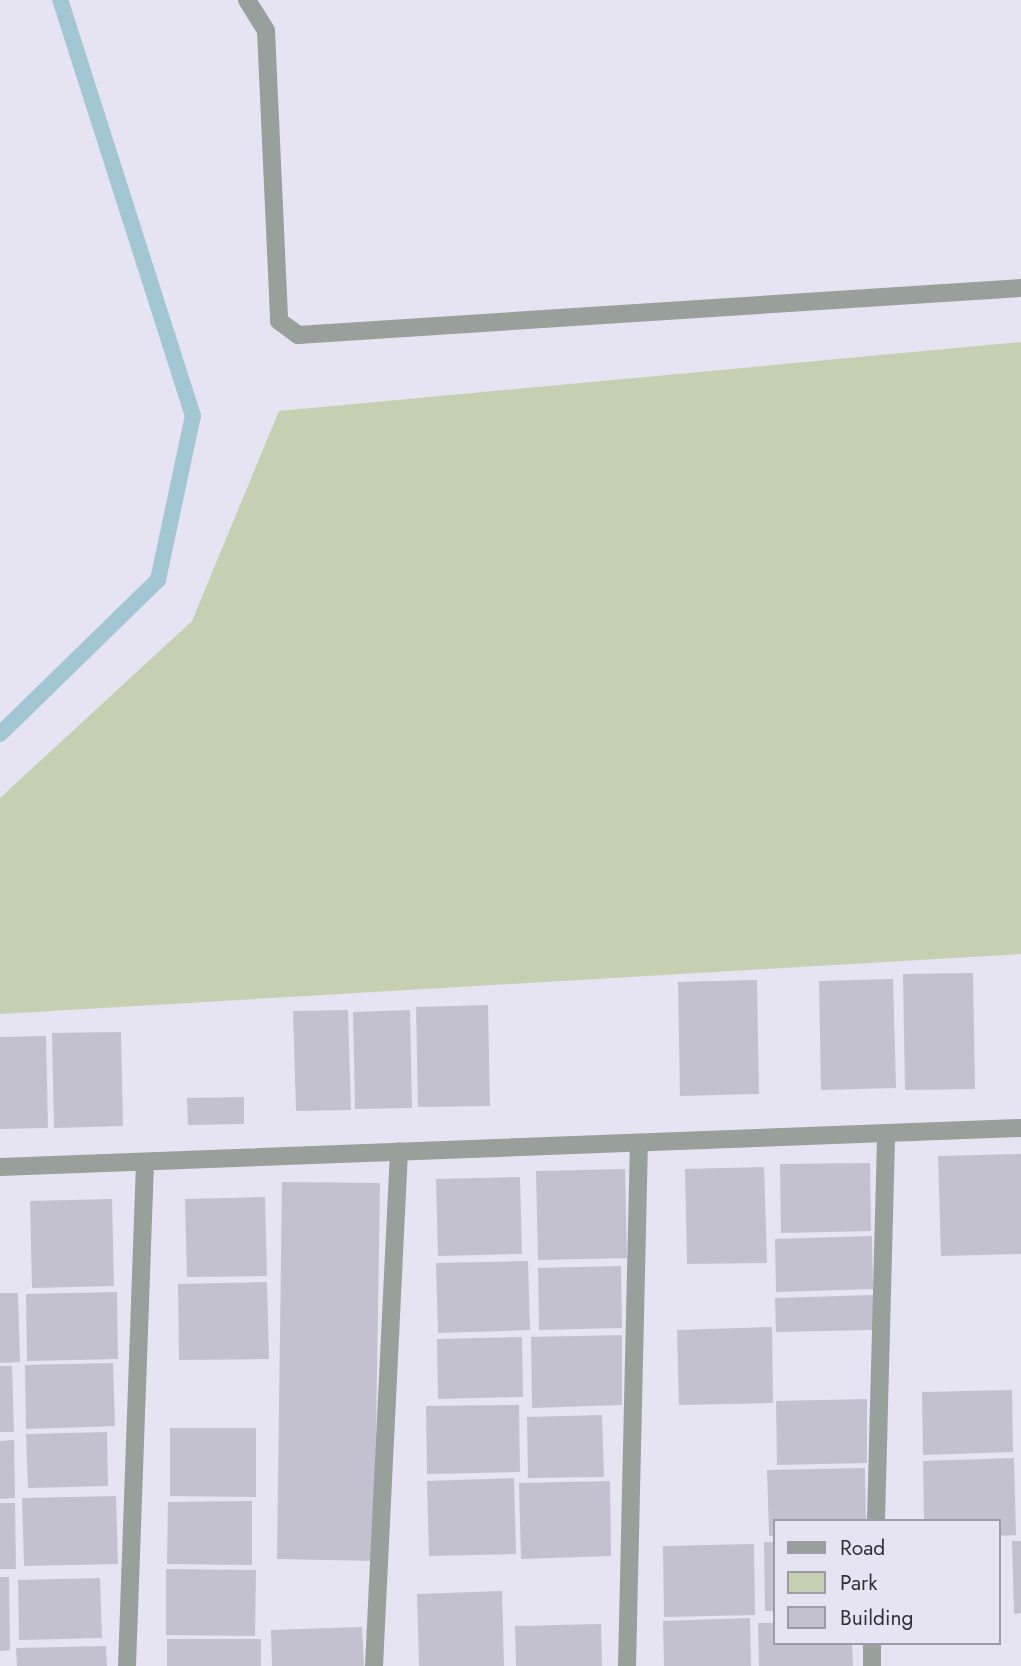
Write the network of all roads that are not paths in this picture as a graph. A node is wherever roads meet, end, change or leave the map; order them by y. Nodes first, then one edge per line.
1 (247, 0) edge
2 (1021, 288) edge
3 (1021, 1128) edge
4 (886, 1133) junction
5 (639, 1143) junction
6 (399, 1152) junction
7 (145, 1162) junction
8 (0, 1167) edge
9 (876, 1519) edge
10 (873, 1645) edge
11 (127, 1666) edge
12 (374, 1666) edge
13 (627, 1666) edge
14 (872, 1666) edge

1 - 2 street
3 - 4 street
4 - 5 street
4 - 9 street
5 - 6 street
5 - 13 street
6 - 7 street
6 - 12 street
7 - 8 street
7 - 11 street
10 - 14 street

